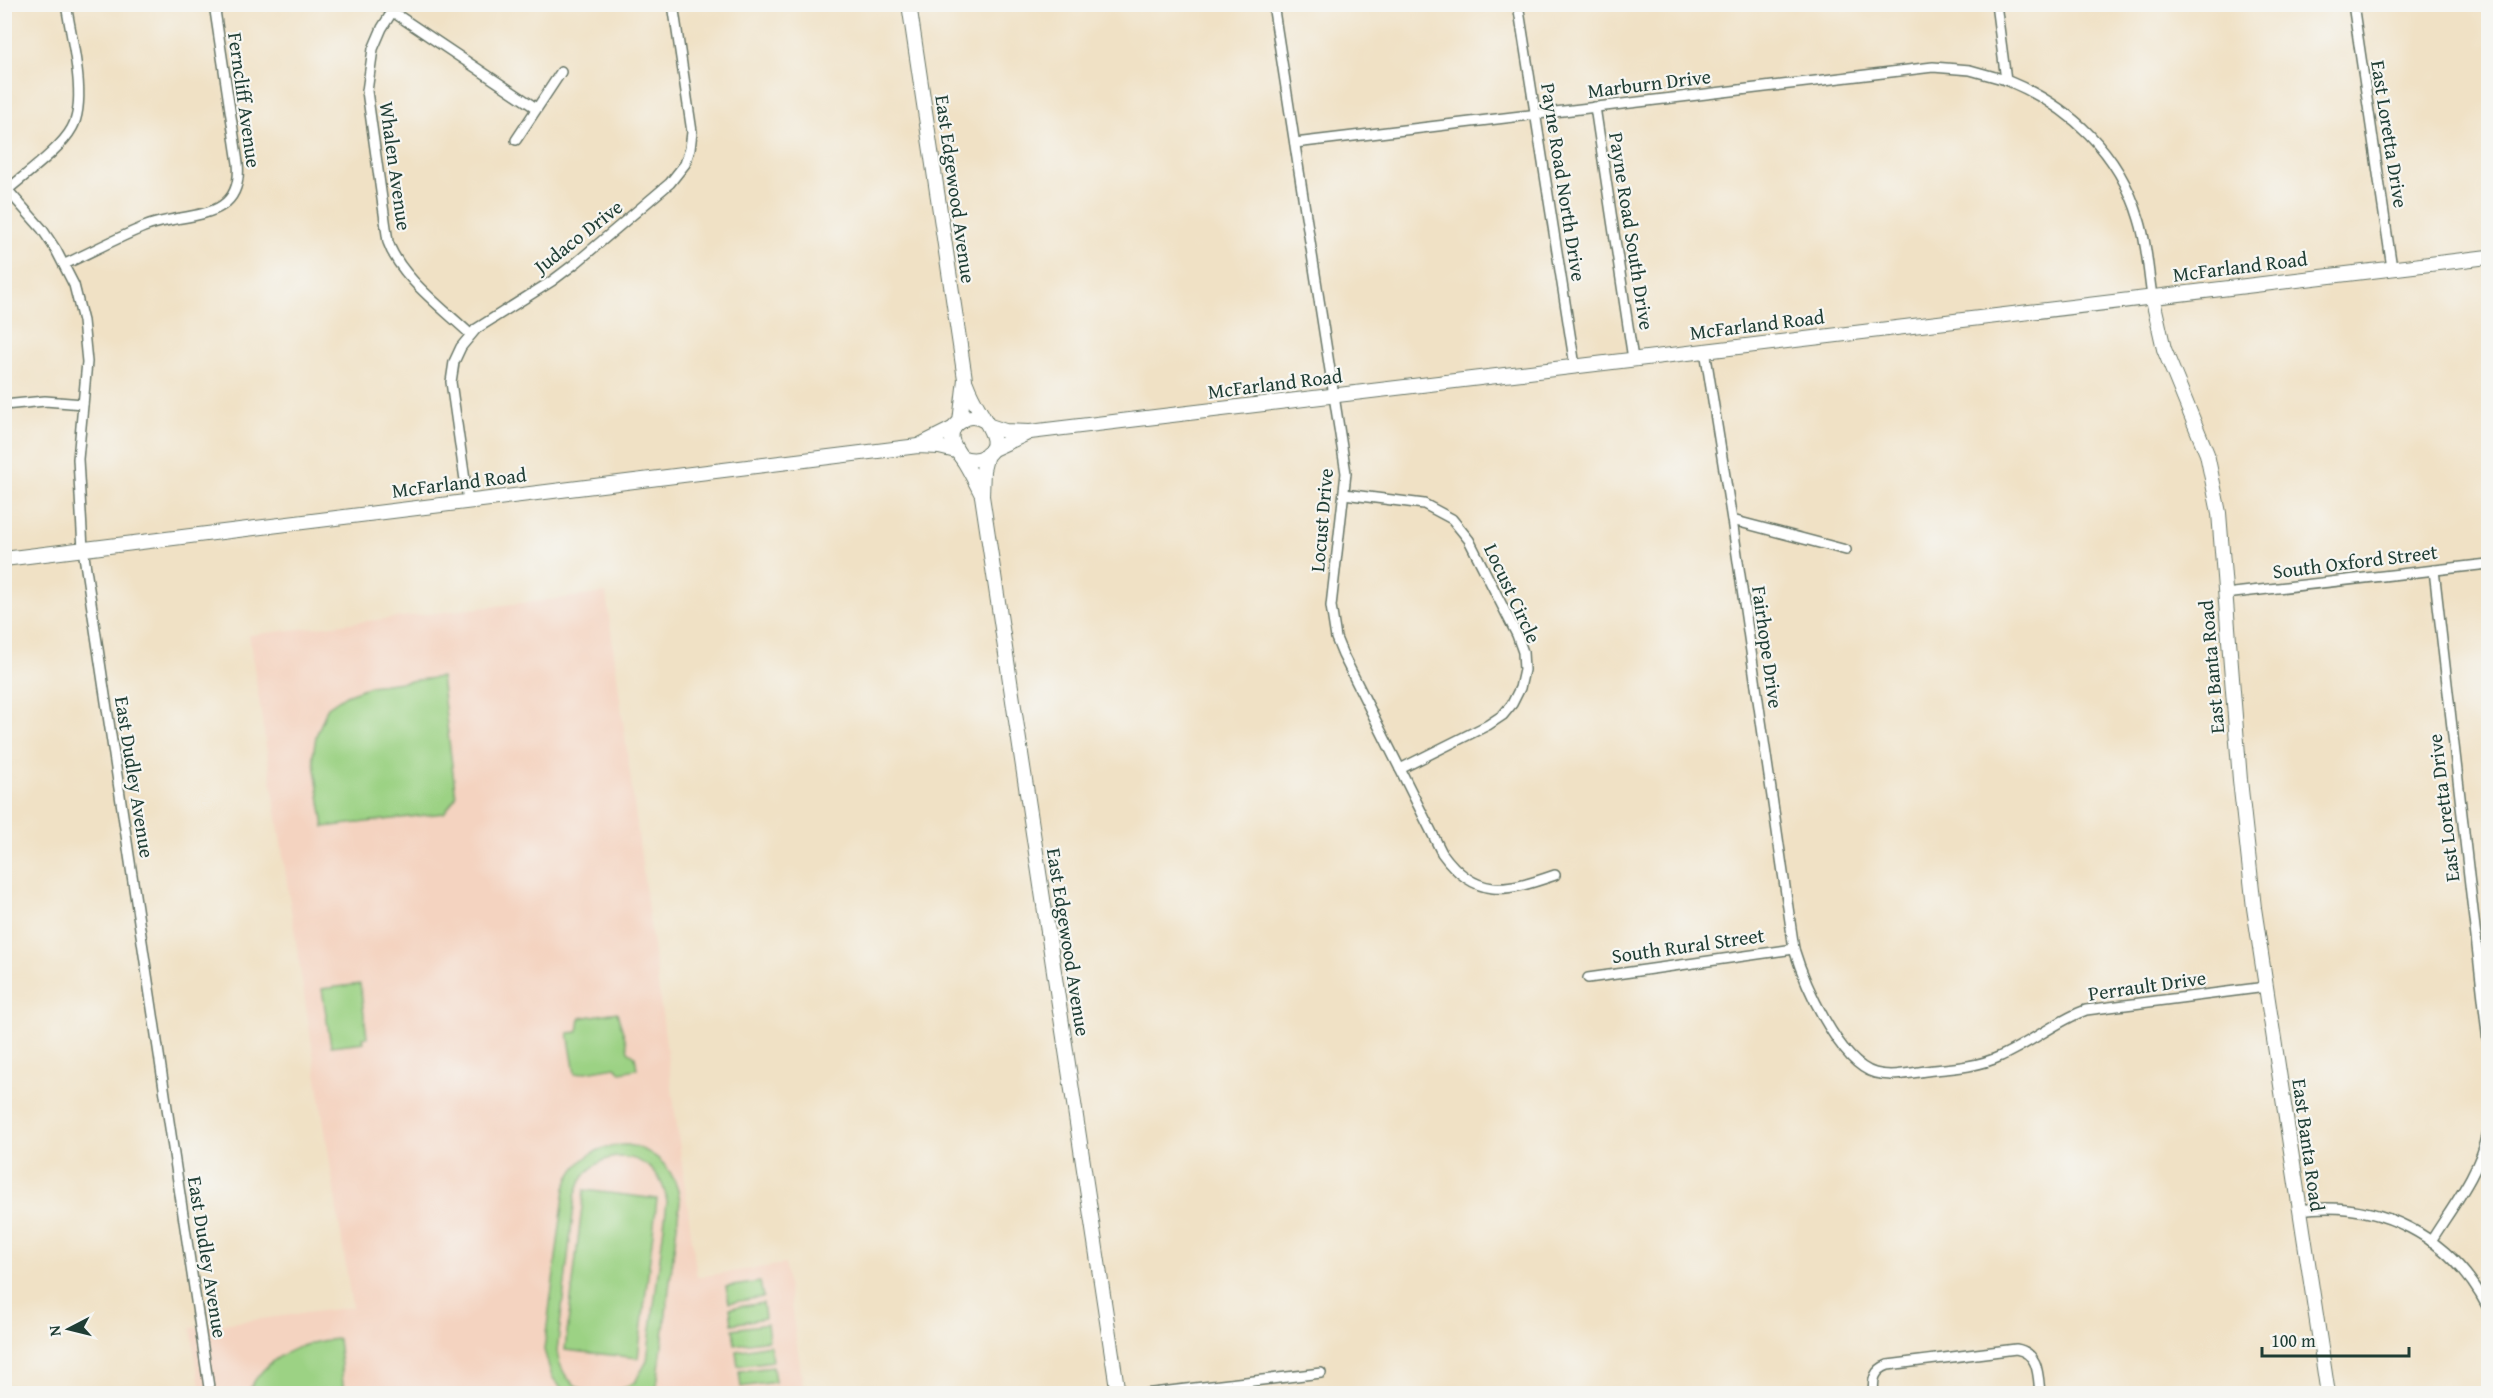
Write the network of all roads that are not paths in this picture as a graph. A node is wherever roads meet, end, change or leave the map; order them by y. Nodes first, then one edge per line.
1 (66, 4) edge
2 (214, 4) edge
3 (381, 4) edge
4 (673, 4) edge
5 (909, 4) edge
6 (1273, 4) edge
7 (1518, 4) edge
8 (1996, 4) edge
9 (2353, 4) edge
10 (394, 8) edge
11 (561, 72) dead end
12 (2006, 80) junction
13 (1595, 107) junction
14 (536, 108) junction
15 (1535, 115) junction
16 (516, 140) dead end
17 (1295, 143) junction
18 (6, 190) edge
19 (2488, 257) edge
20 (65, 264) junction
21 (2392, 268) junction
22 (2152, 296) junction
23 (470, 334) junction
24 (1705, 350) junction
25 (1633, 359) junction
26 (1575, 366) junction
27 (965, 379) junction
28 (1333, 395) junction
29 (4, 405) edge
30 (83, 405) junction
31 (988, 423) junction
32 (957, 425) junction
33 (1030, 432) junction
34 (918, 446) junction
35 (989, 452) junction
36 (959, 454) junction
37 (1344, 494) junction
38 (982, 496) junction
39 (468, 501) junction
40 (1732, 520) junction
41 (83, 549) junction
42 (1846, 550) dead end
43 (4, 559) edge
44 (2488, 564) edge
45 (2434, 570) junction
46 (2225, 594) junction
47 (1400, 769) junction
48 (1555, 875) dead end
49 (1794, 949) junction
50 (1588, 978) dead end
51 (2266, 987) junction
52 (2488, 1042) edge
53 (2488, 1133) edge
54 (2299, 1210) junction
55 (2431, 1241) junction
56 (2488, 1308) edge
57 (1321, 1373) dead end
58 (210, 1394) edge
59 (1118, 1394) edge
60 (1144, 1394) edge
61 (1874, 1394) edge
62 (2040, 1394) edge
63 (2328, 1394) edge

1 - 18 street
2 - 20 street, Ferncliff Avenue
3 - 10 street
4 - 23 street, Judaco Drive
5 - 27 street, East Edgewood Avenue
6 - 17 street, Locust Drive
7 - 15 street, Payne Road North Drive
8 - 12 street
9 - 21 street, East Loretta Drive
10 - 14 street
10 - 23 street, Whalen Avenue
11 - 14 street
12 - 13 street, Marburn Drive
12 - 22 street, East Banta Road
13 - 15 street, Marburn Drive
13 - 25 street, Payne Road South Drive
14 - 16 street
15 - 17 street, Marburn Drive
15 - 26 street, Payne Road North Drive
17 - 28 street, Locust Drive
18 - 20 street, East Dudley Avenue
19 - 21 street, McFarland Road
20 - 30 street, East Dudley Avenue
21 - 22 street, McFarland Road
22 - 24 street, McFarland Road
22 - 46 street, East Banta Road
23 - 39 street
24 - 25 street, McFarland Road
24 - 40 street, Fairhope Drive
25 - 26 street, McFarland Road
26 - 28 street, McFarland Road
27 - 31 street, East Edgewood Avenue
27 - 32 street, East Edgewood Avenue
28 - 33 street, McFarland Road
28 - 37 street, Locust Drive
29 - 30 street
30 - 41 street, East Dudley Avenue
31 - 32 street
31 - 33 street, McFarland Road
31 - 35 street, East Edgewood Avenue
32 - 34 street, McFarland Road
32 - 36 street, East Edgewood Avenue
33 - 35 street, McFarland Road
34 - 36 street, McFarland Road
34 - 39 street, McFarland Road
35 - 36 street
35 - 38 street, East Edgewood Avenue
36 - 38 street, East Edgewood Avenue
37 - 47 street, Locust Drive
37 - 47 street, Locust Circle
38 - 59 street, East Edgewood Avenue
39 - 41 street, McFarland Road
40 - 42 street
40 - 49 street, Fairhope Drive
41 - 43 street, McFarland Road
41 - 58 street, East Dudley Avenue
44 - 45 street, South Oxford Street
45 - 46 street, South Oxford Street
45 - 52 street, East Loretta Drive
46 - 51 street, East Banta Road
47 - 48 street, Locust Drive
49 - 50 street, South Rural Street
49 - 51 street, Perrault Drive
51 - 54 street, East Banta Road
53 - 55 street
54 - 55 street
54 - 63 street, East Banta Road
55 - 56 street
57 - 60 street
61 - 62 street

